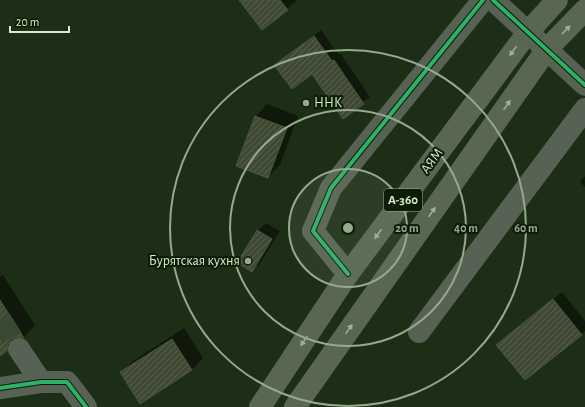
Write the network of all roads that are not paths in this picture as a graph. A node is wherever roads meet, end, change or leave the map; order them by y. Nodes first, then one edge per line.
1 (483, 0) edge
2 (493, 0) edge
3 (557, 0) edge
4 (585, 10) edge
5 (528, 32) junction
6 (547, 49) junction
7 (585, 85) edge
8 (585, 109) edge
9 (348, 274) junction
10 (419, 332) dead end
11 (19, 349) tunnel mouth
12 (41, 382) junction
13 (0, 388) edge
14 (86, 407) edge
15 (260, 407) edge
16 (295, 407) edge

1 - 9 street
2 - 5 street
3 - 5 highway, АЯМ / А-360
6 -> 4 highway, АЯМ / А-360
5 - 6 street
5 -> 9 highway, АЯМ / А-360
6 - 7 street
16 -> 6 highway, АЯМ / А-360
8 - 10 street
9 -> 15 highway, АЯМ / А-360
11 - 12 street
12 - 13 street
12 - 14 street

